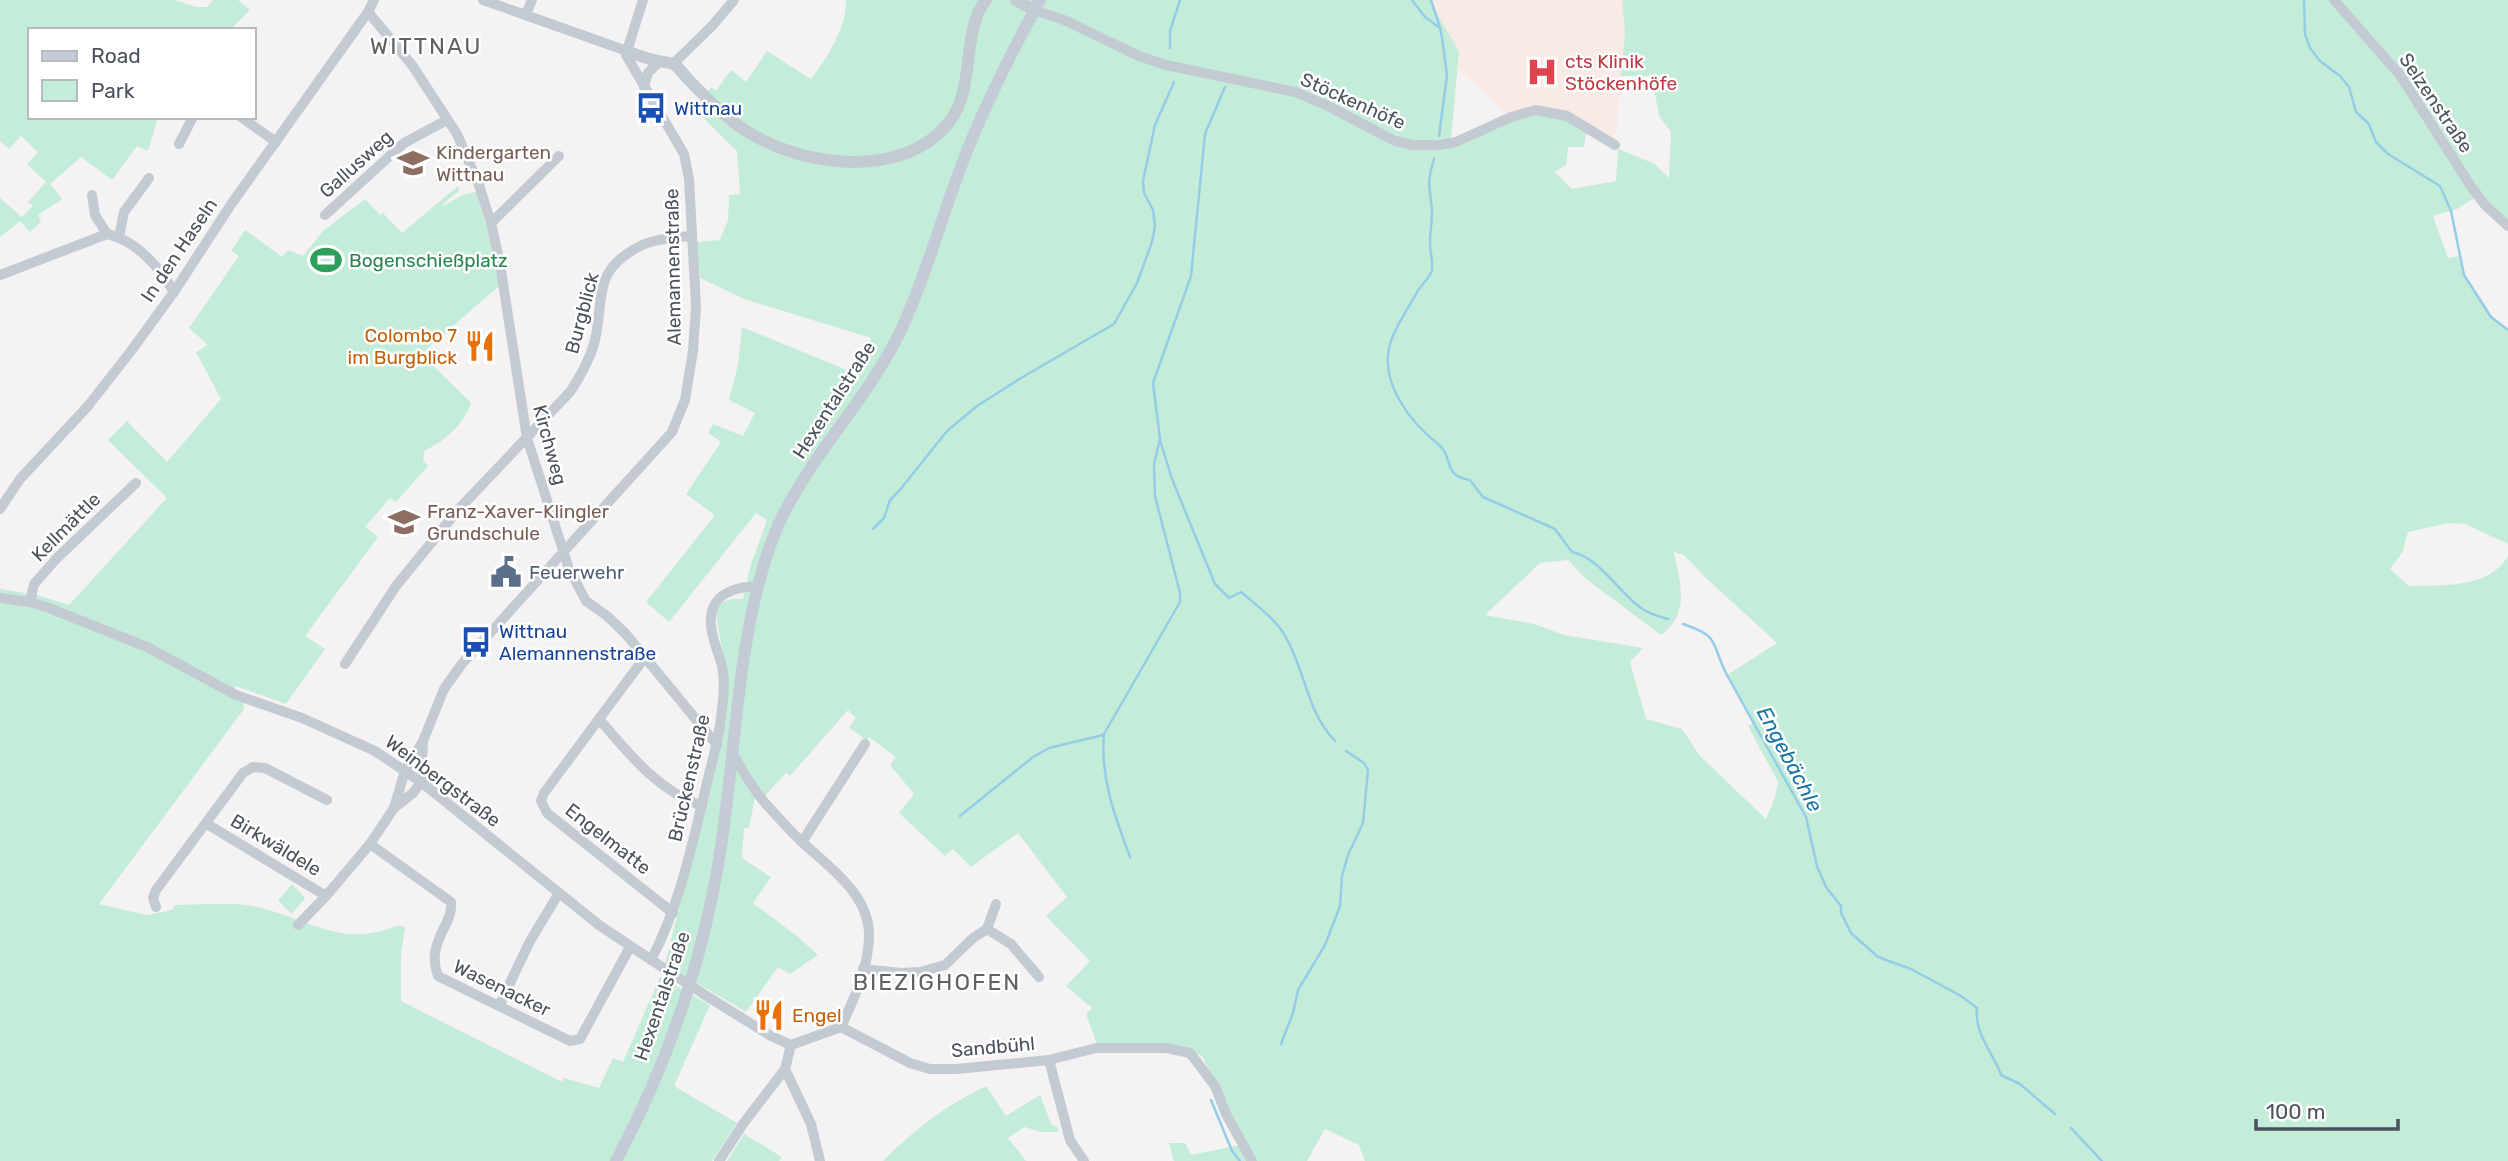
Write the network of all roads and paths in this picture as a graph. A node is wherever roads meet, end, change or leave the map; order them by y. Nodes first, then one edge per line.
1 (374, 0) edge
2 (483, 0) edge
3 (532, 0) edge
4 (643, 0) edge
5 (734, 0) edge
6 (986, 0) edge
7 (1016, 0) edge
8 (2334, 0) edge
9 (1037, 5) edge
10 (368, 12) junction
11 (526, 14) junction
12 (627, 51) junction
13 (659, 62) junction
14 (673, 64) junction
15 (644, 87) junction
16 (192, 119) edge
17 (244, 119) edge
18 (447, 120) junction
19 (276, 142) junction
20 (179, 144) dead end
21 (1615, 145) dead end
22 (559, 156) dead end
23 (149, 178) dead end
24 (92, 195) dead end
25 (325, 215) dead end
26 (491, 223) junction
27 (2508, 226) edge
28 (107, 234) junction
29 (692, 236) junction
30 (119, 237) junction
31 (0, 275) edge
32 (174, 292) junction
33 (527, 438) junction
34 (136, 483) dead end
35 (0, 509) edge
36 (563, 551) junction
37 (757, 587) junction
38 (0, 598) edge
39 (30, 602) junction
40 (645, 657) junction
41 (345, 664) dead end
42 (599, 719) junction
43 (423, 741) junction
44 (865, 744) dead end
45 (717, 745) junction
46 (733, 754) junction
47 (405, 771) junction
48 (421, 782) junction
49 (327, 800) dead end
50 (702, 806) junction
51 (394, 808) junction
52 (207, 824) junction
53 (802, 842) junction
54 (370, 844) junction
55 (559, 893) junction
56 (326, 896) junction
57 (996, 904) dead end
58 (156, 907) dead end
59 (673, 913) junction
60 (298, 925) dead end
61 (987, 929) junction
62 (630, 947) junction
63 (652, 960) junction
64 (863, 969) junction
65 (1039, 976) dead end
66 (499, 1006) junction
67 (841, 1027) junction
68 (791, 1045) junction
69 (1049, 1060) junction
70 (785, 1069) junction
71 (616, 1161) edge
72 (719, 1161) edge
73 (820, 1161) edge
74 (1084, 1161) edge
75 (1252, 1161) edge

1 - 10 street, In den Haseln
2 - 11 street
3 - 11 street
4 - 12 street
5 - 14 street
6 - 14 street
7 - 9 street
8 - 27 street, Selzenstraße
9 - 21 street, Stöckenhöfe
9 - 37 main road, Hexentalstraße
10 - 18 street, Kirchweg
10 - 19 street, In den Haseln
11 - 12 street
12 - 13 street
12 - 15 street, Alemannenstraße
13 - 14 street
13 - 15 street
15 - 29 street, Alemannenstraße
16 - 20 street
17 - 19 street
18 - 25 street, Gallusweg
18 - 26 street, Kirchweg
19 - 32 street, In den Haseln
22 - 26 street
23 - 30 street
24 - 28 street
26 - 33 street, Kirchweg
28 - 30 street
28 - 31 street
29 - 33 street, Burgblick
29 - 36 street, Alemannenstraße
30 - 32 street
32 - 35 street, In den Haseln
33 - 36 street, Kirchweg
33 - 41 street, Burgblick
34 - 39 street, Kellmättle
36 - 40 street, Kirchweg
36 - 43 street, Alemannenstraße
37 - 45 street, Brückenstraße
37 - 46 main road, Hexentalstraße
38 - 39 street, Weinbergstraße
39 - 47 street, Weinbergstraße
40 - 42 street, Engelmatte
40 - 45 street, Kirchweg
42 - 50 street
42 - 59 street, Engelmatte
43 - 47 street, Alemannenstraße
43 - 48 street, Alemannenstraße
44 - 53 street
45 - 50 street, Brückenstraße
46 - 53 street
46 - 71 main road, Hexentalstraße
47 - 48 street, Weinbergstraße
47 - 51 street, Alemannenstraße
48 - 51 street, Alemannenstraße
48 - 55 street, Weinbergstraße
49 - 52 street, Birkwäldele
50 - 59 street, Brückenstraße
51 - 54 street, Alemannenstraße
52 - 56 street, Birkwäldele
52 - 58 street, Birkwäldele
53 - 64 street
54 - 56 street, Alemannenstraße
54 - 66 street, Wasenacker
55 - 62 street, Weinbergstraße
55 - 66 street
56 - 60 street, Alemannenstraße
57 - 61 street
59 - 63 street, Brückenstraße
61 - 64 street
61 - 65 street
62 - 63 street, Weinbergstraße
62 - 66 street, Wasenacker
63 - 68 street, Weinbergstraße, bridge
64 - 67 street
67 - 68 street
67 - 69 street, Sandbühl
68 - 70 street
69 - 74 street, Sandbühl
69 - 75 street
70 - 72 street
70 - 73 street

